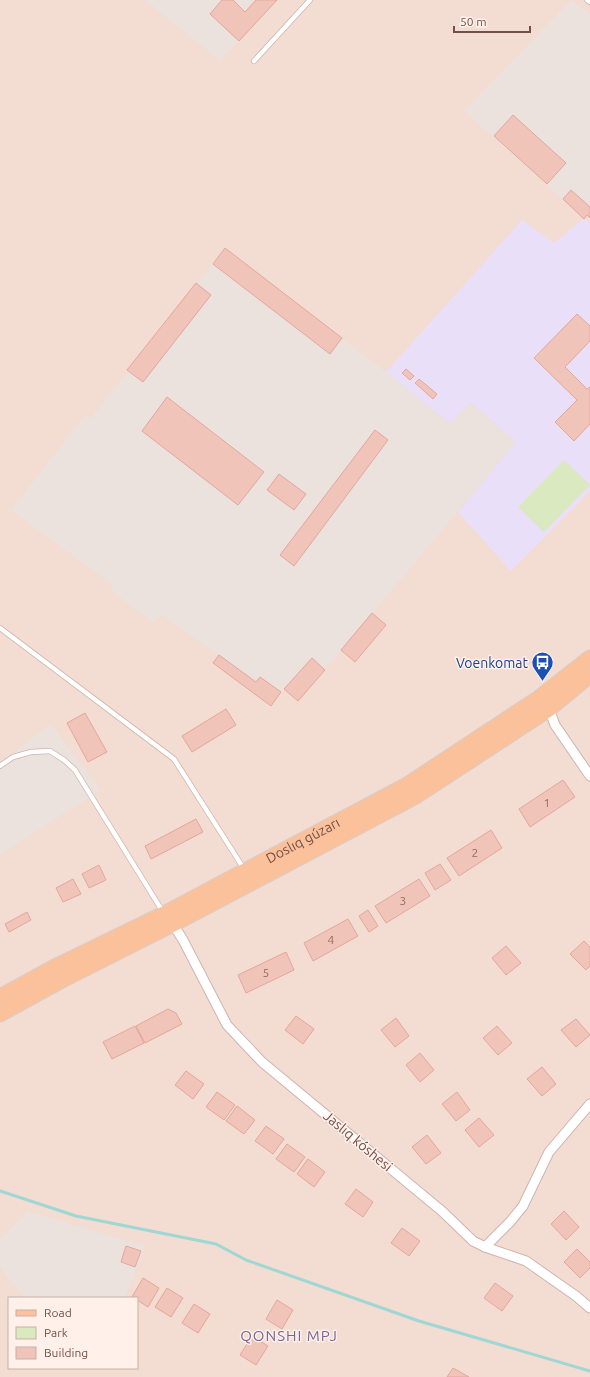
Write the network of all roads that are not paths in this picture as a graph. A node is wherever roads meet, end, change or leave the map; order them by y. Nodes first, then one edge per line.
1 (310, 0) edge
2 (587, 0) edge
3 (590, 2) edge
4 (254, 60) dead end
5 (0, 628) edge
6 (590, 658) edge
7 (590, 675) edge
8 (549, 709) junction
9 (0, 766) edge
10 (590, 776) edge
11 (245, 870) junction
12 (168, 919) junction
13 (57, 975) junction
14 (0, 997) edge
15 (0, 1014) edge
16 (590, 1104) edge
17 (485, 1247) junction
18 (590, 1308) edge

1 - 4 lane
2 - 3 lane
5 - 11 lane
6 - 11 main road, Doslıq gúzarı
7 - 8 main road, Doslıq gúzarı
8 - 10 street
8 - 12 main road, Doslıq gúzarı
9 - 12 lane
11 - 12 main road, Doslıq gúzarı
12 - 13 main road, Doslıq gúzarı
12 - 17 street, Jaslıq kóshesi
13 - 14 main road, Doslıq gúzarı
13 - 15 main road, Doslıq gúzarı
16 - 17 street
17 - 18 street, Jaslıq kóshesi

